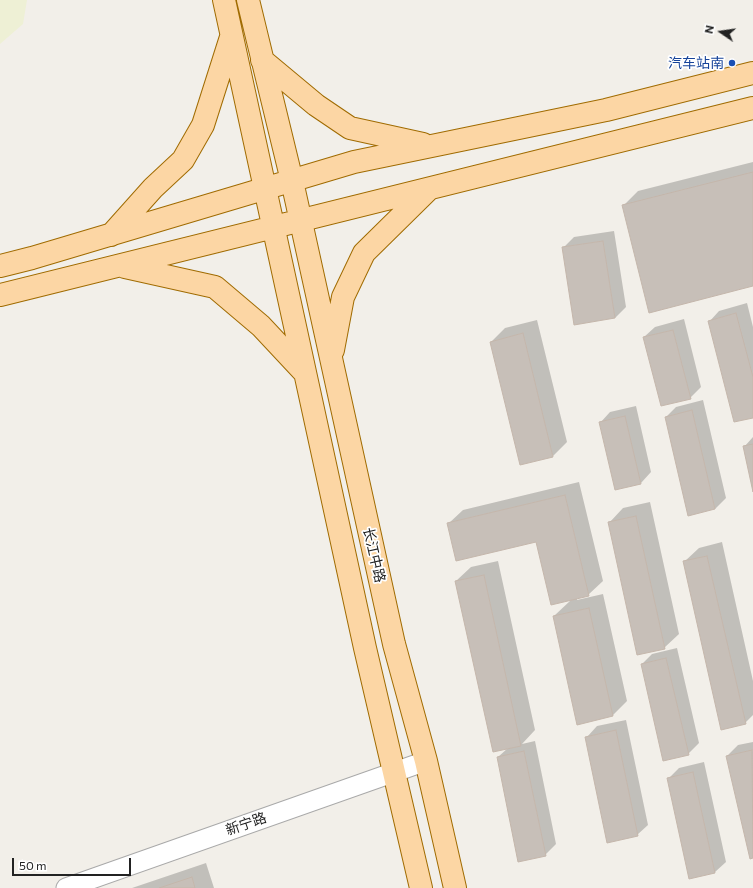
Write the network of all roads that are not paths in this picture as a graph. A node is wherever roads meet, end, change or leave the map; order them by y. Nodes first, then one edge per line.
1 (224, 0) edge
2 (248, 0) edge
3 (231, 36) junction
4 (262, 60) junction
5 (753, 73) edge
6 (753, 108) edge
7 (434, 146) junction
8 (292, 181) junction
9 (265, 189) junction
10 (429, 189) junction
11 (300, 221) junction
12 (273, 228) junction
13 (111, 235) junction
14 (0, 266) edge
15 (120, 266) junction
16 (0, 295) edge
17 (331, 361) junction
18 (305, 372) junction
19 (426, 761) junction
20 (394, 772) junction
21 (66, 888) edge
22 (420, 888) edge
23 (455, 888) edge

1 - 3 main road, 长江中路
2 - 4 main road, 长江中路
3 - 9 main road, 长江中路
3 - 13 main road
4 - 7 main road
4 - 8 main road, 长江中路
5 - 7 main road
6 - 10 main road
7 - 8 main road
8 - 9 main road
8 - 11 main road, 长江中路
9 - 12 main road, 长江中路
9 - 13 main road
10 - 11 main road
10 - 17 main road
11 - 12 main road
11 - 17 main road, 长江中路
12 - 15 main road
12 - 18 main road, 长江中路
13 - 14 main road
15 - 16 main road
15 - 18 main road
17 - 19 main road, 长江中路
18 - 20 main road, 长江中路
19 - 20 street, 新宁路
19 - 23 main road, 长江中路
20 - 21 street, 新宁路
20 - 22 main road, 长江中路

